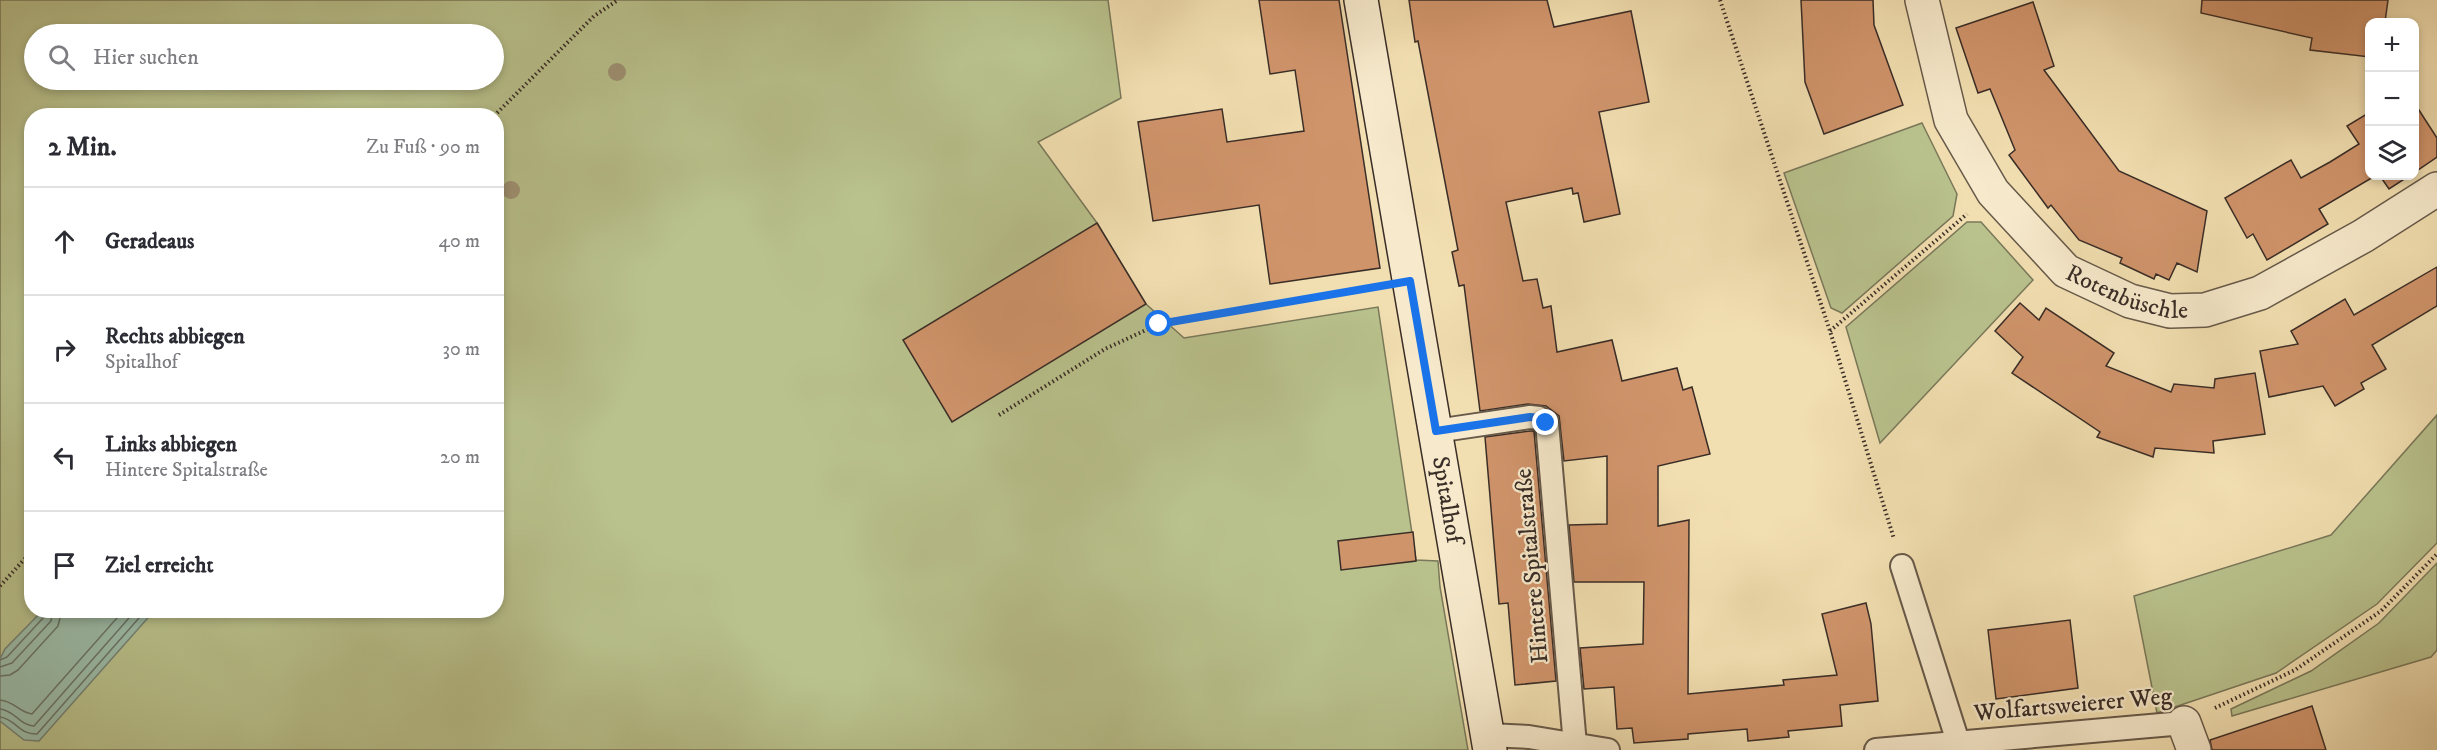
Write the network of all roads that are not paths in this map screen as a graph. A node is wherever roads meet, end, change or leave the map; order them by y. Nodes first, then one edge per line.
1 (1361, 0) edge
2 (1922, 0) edge
3 (2437, 189) edge
4 (1436, 431) junction
5 (1902, 566) road end
6 (2189, 736) edge
7 (1489, 742) edge
8 (1958, 742) junction
9 (1575, 745) junction
10 (1608, 750) edge
11 (1876, 750) edge

1 - 4 street, Spitalhof
2 - 3 street, Rotenbüschle
4 - 7 street, Spitalhof
4 - 9 lane, Hintere Spitalstraße
5 - 8 lane
6 - 8 lane, Wolfartsweierer Weg
7 - 9 lane
8 - 11 lane, Wolfartsweierer Weg
9 - 10 lane

